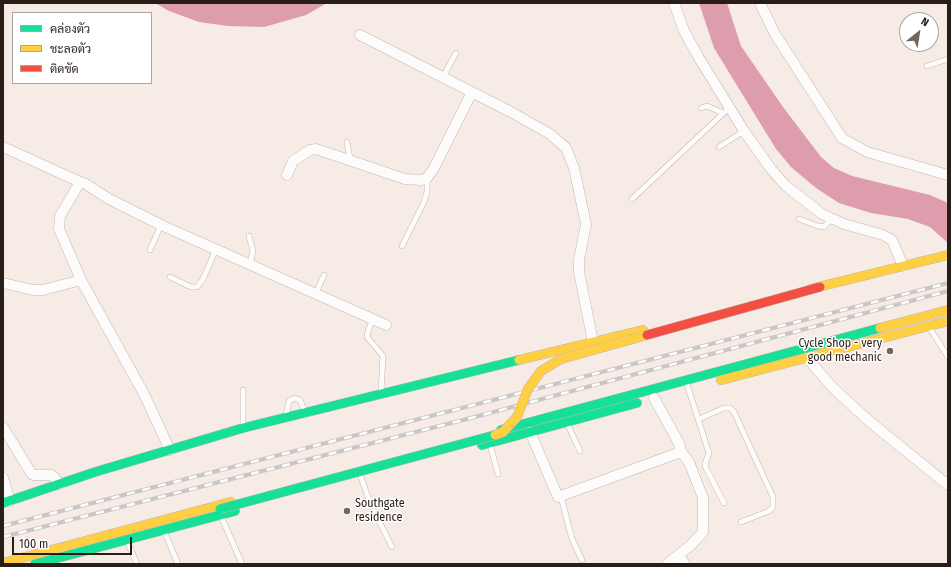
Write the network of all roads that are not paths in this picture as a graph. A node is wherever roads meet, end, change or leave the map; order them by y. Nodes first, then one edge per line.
1 (674, 3) edge
2 (760, 3) edge
3 (360, 35) dead end
4 (456, 53) dead end
5 (948, 60) edge
6 (927, 66) dead end
7 (443, 77) junction
8 (472, 92) junction
9 (701, 108) dead end
10 (726, 110) junction
11 (744, 131) junction
12 (346, 142) dead end
13 (3, 147) edge
14 (719, 147) dead end
15 (350, 159) junction
16 (287, 175) dead end
17 (948, 175) edge
18 (427, 178) junction
19 (80, 182) junction
20 (632, 199) dead end
21 (832, 218) junction
22 (799, 219) dead end
23 (162, 225) junction
24 (249, 236) dead end
25 (402, 246) dead end
26 (216, 249) junction
27 (150, 250) dead end
28 (947, 256) edge
29 (250, 264) junction
30 (903, 266) junction
31 (324, 275) dead end
32 (170, 277) dead end
33 (82, 280) junction
34 (3, 283) edge
35 (820, 287) junction
36 (316, 293) junction
37 (948, 310) edge
38 (373, 319) junction
39 (948, 321) edge
40 (386, 325) dead end
41 (928, 326) junction
42 (593, 342) junction
43 (948, 357) edge
44 (807, 358) junction
45 (687, 384) junction
46 (243, 390) dead end
47 (381, 394) junction
48 (654, 398) junction
49 (305, 412) junction
50 (285, 417) junction
51 (699, 419) junction
52 (566, 422) junction
53 (3, 428) edge
54 (243, 428) junction
55 (530, 432) junction
56 (489, 443) junction
57 (170, 450) junction
58 (680, 450) junction
59 (580, 451) dead end
60 (498, 474) dead end
61 (360, 477) junction
62 (3, 478) edge
63 (60, 484) junction
64 (948, 485) edge
65 (561, 497) junction
66 (6, 502) edge
67 (724, 503) dead end
68 (207, 508) junction
69 (221, 512) junction
70 (741, 522) dead end
71 (164, 530) junction
72 (126, 540) junction
73 (392, 547) dead end
74 (678, 555) junction
75 (582, 560) dead end
76 (3, 563) edge
77 (35, 564) edge
78 (137, 564) edge
79 (178, 564) edge
80 (242, 564) edge
81 (667, 564) edge
82 (685, 564) edge

1 - 10 street
2 - 17 street
3 - 7 street
4 - 7 lane
5 - 6 lane
7 - 8 street
8 - 18 street
8 - 42 street
9 - 10 lane
10 - 11 street
10 - 20 lane
11 - 14 lane
11 - 21 street
12 - 15 lane
13 - 19 street
15 - 16 street
15 - 18 street
18 - 25 lane
19 - 23 street
19 - 33 street
21 - 22 lane
21 - 30 street
23 - 26 street
23 - 27 lane
24 - 29 lane
26 - 29 street
26 - 32 lane
28 - 30 main road
29 - 36 street
30 - 35 main road
31 - 36 lane
33 - 34 street
33 - 57 street
35 - 42 main road
35 - 69 main road, bridge
36 - 38 street
37 - 45 main road
38 - 40 street
38 - 47 lane
39 - 41 main road
41 - 43 lane
41 - 44 main road
42 - 47 main road
44 - 45 main road
44 - 64 street
45 - 48 main road
45 - 51 lane
45 - 68 main road
46 - 54 lane
47 - 49 main road
48 - 52 main road
48 - 58 street
49 - 50 main road
49 - 50 lane
50 - 54 main road
51 - 67 lane
51 - 70 lane
52 - 55 main road
52 - 59 lane
53 - 63 street
54 - 57 main road
55 - 56 main road
55 - 65 street
56 - 60 lane
56 - 61 main road
57 - 63 main road
58 - 65 street
58 - 74 street
61 - 69 main road
61 - 73 lane
62 - 66 street
63 - 66 main road
65 - 75 lane
68 - 69 main road
68 - 76 main road
69 - 71 main road
69 - 80 lane
71 - 72 main road
71 - 79 lane
72 - 77 main road
72 - 78 lane
74 - 81 street
74 - 82 street

